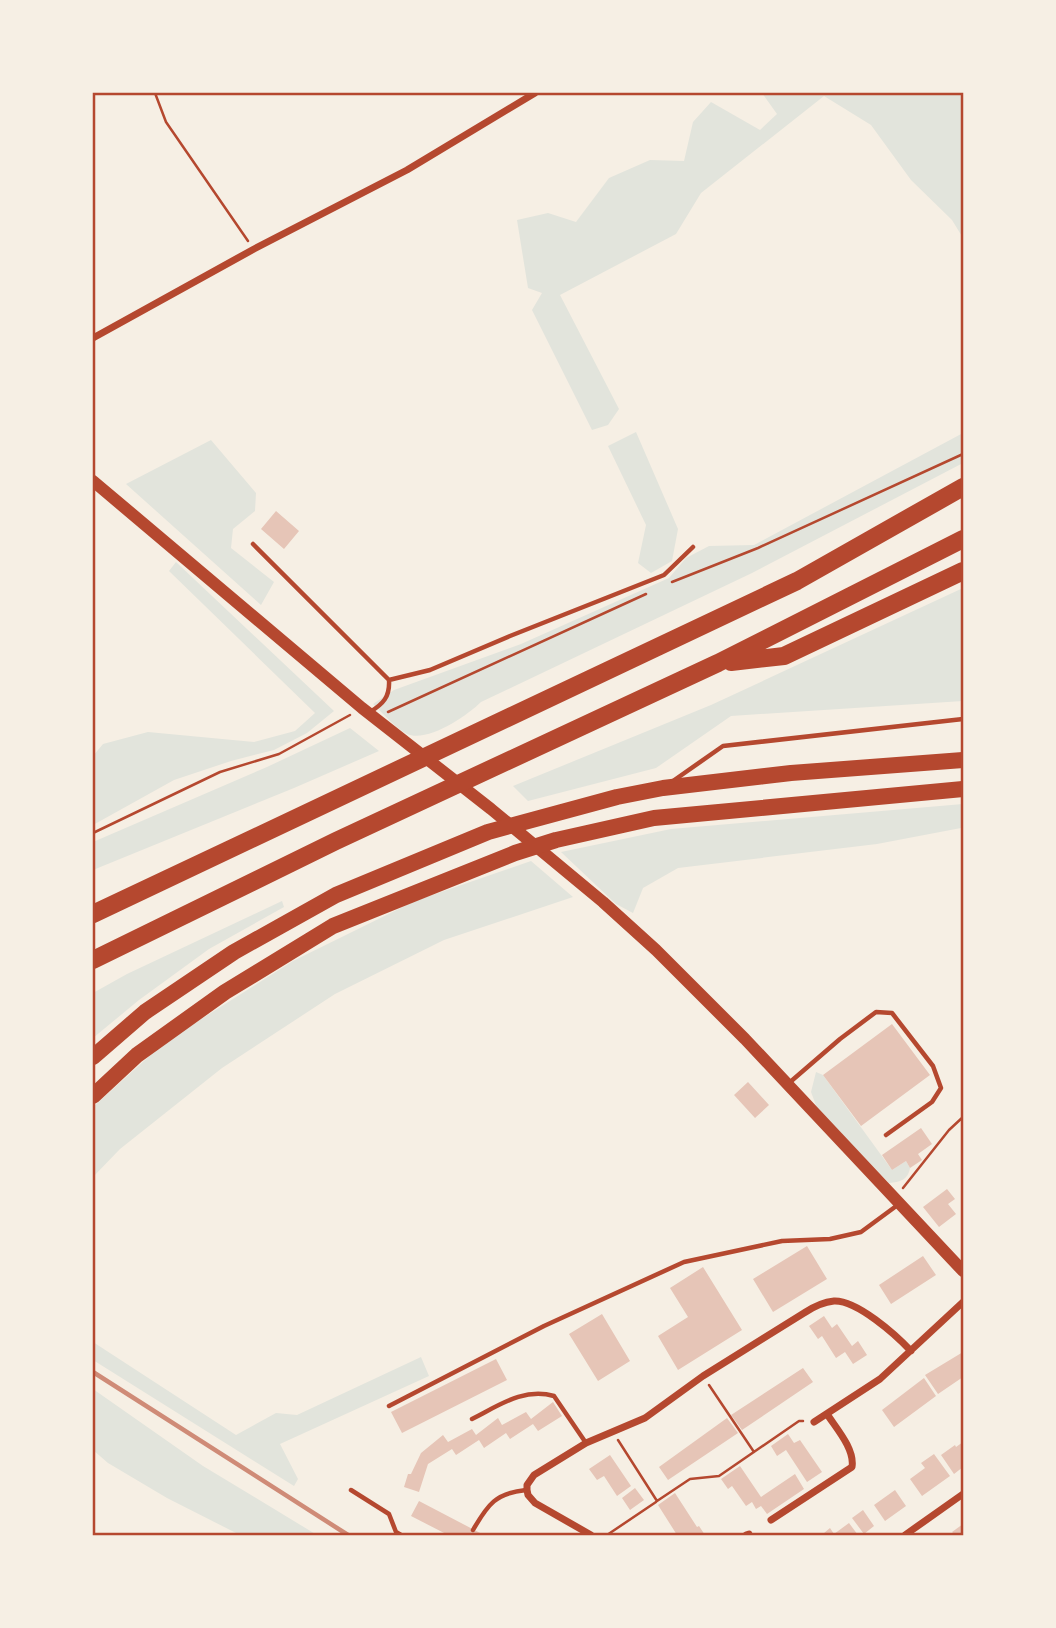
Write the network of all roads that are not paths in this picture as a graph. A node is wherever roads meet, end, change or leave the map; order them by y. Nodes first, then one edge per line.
1 (535, 93) edge
2 (93, 338) edge
3 (93, 481) edge
4 (963, 487) edge
5 (963, 539) edge
6 (253, 544) dead end
7 (693, 547) dead end
8 (963, 571) edge
9 (718, 663) junction
10 (389, 680) junction
11 (369, 713) junction
12 (963, 719) edge
13 (963, 760) edge
14 (663, 788) junction
15 (963, 789) edge
16 (93, 914) edge
17 (93, 960) edge
18 (93, 1057) edge
19 (789, 1084) junction
20 (93, 1096) edge
21 (887, 1135) dead end
22 (897, 1201) junction
23 (963, 1271) edge
24 (963, 1302) edge
25 (911, 1351) junction
26 (389, 1406) dead end
27 (827, 1414) junction
28 (472, 1419) dead end
29 (814, 1422) road end
30 (586, 1443) junction
31 (351, 1490) dead end
32 (527, 1490) junction
33 (963, 1494) edge
34 (771, 1520) dead end
35 (473, 1530) dead end
36 (401, 1535) edge
37 (591, 1535) edge
38 (905, 1535) edge

1 - 2 street
3 - 11 street
4 - 16 highway
5 - 9 highway
6 - 10 lane
7 - 10 lane
8 - 9 highway
9 - 17 highway
10 - 11 lane
11 - 19 street
12 - 14 lane
13 - 14 highway
14 - 18 highway
15 - 20 highway
19 - 21 lane
19 - 22 street
22 - 23 street
22 - 26 lane
24 - 25 street
25 - 27 street
25 - 30 street
27 - 29 street
27 - 34 street
28 - 30 lane
30 - 32 street
31 - 36 lane
32 - 35 lane
32 - 37 street
33 - 38 street

